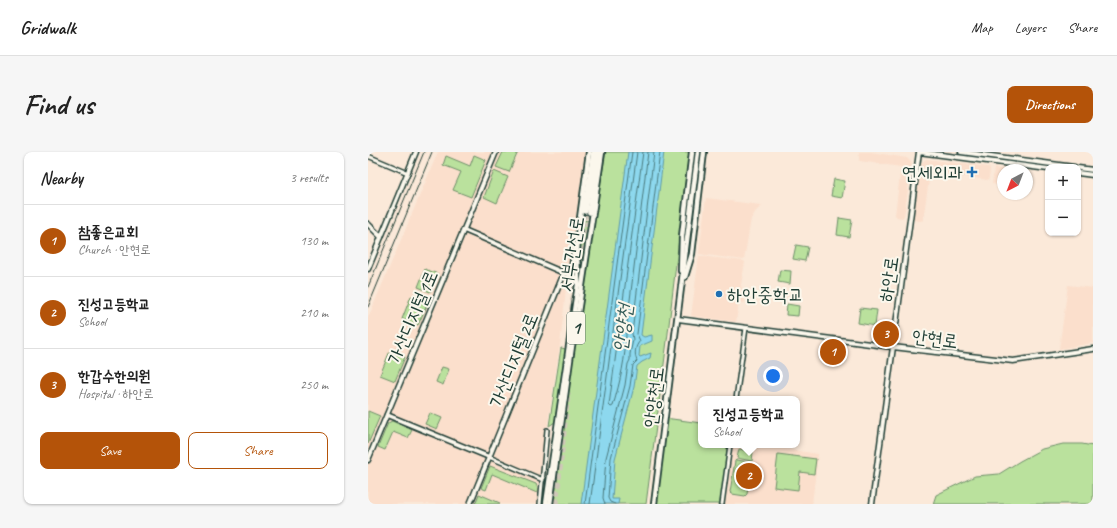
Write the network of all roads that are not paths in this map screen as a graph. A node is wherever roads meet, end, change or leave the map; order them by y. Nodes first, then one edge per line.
1 (416, 152) edge
2 (496, 152) edge
3 (589, 152) edge
4 (594, 152) edge
5 (598, 152) edge
6 (603, 152) edge
7 (692, 152) edge
8 (698, 152) edge
9 (704, 152) edge
10 (919, 152) edge
11 (961, 152) edge
12 (368, 156) edge
13 (1051, 164) edge
14 (1045, 169) edge
15 (408, 173) junction
16 (1081, 174) edge
17 (1092, 176) edge
18 (368, 224) edge
19 (579, 225) junction
20 (464, 230) junction
21 (381, 237) junction
22 (368, 269) edge
23 (564, 273) junction
24 (681, 295) junction
25 (678, 319) junction
26 (571, 327) junction
27 (746, 328) junction
28 (893, 347) junction
29 (1093, 349) edge
30 (736, 396) edge
31 (387, 415) junction
32 (548, 430) dead end
33 (730, 448) edge
34 (489, 457) junction
35 (368, 460) edge
36 (542, 480) junction
37 (470, 504) edge
38 (540, 504) edge
39 (546, 504) edge
40 (550, 504) edge
41 (654, 504) edge
42 (722, 504) edge
43 (872, 504) edge

1 - 15 street
2 - 20 street, 가산디지털1로
3 - 19 main road, 서부간선로 / 1
4 - 5 highway
6 - 40 main road, 서부간선로 / 1
7 - 24 main road
8 - 24 main road
9 - 24 main road
10 - 14 street
10 - 28 street, 하안로
11 - 13 street
12 - 15 street
15 - 21 street
16 - 17 street
18 - 21 street
19 - 23 main road
19 - 26 main road, 서부간선로 / 1
20 - 23 street
20 - 31 street, 가산디지털1로
21 - 22 street
23 - 26 main road
23 - 34 street, 가산디지털2로
24 - 25 main road, 안양천로
25 - 27 street, 안현로
25 - 41 main road, 안양천로
26 - 39 main road, 서부간선로 / 1
27 - 28 street, 안현로
27 - 30 street
28 - 29 street, 안현로
28 - 43 street, 하안로
31 - 34 street
31 - 35 street, 가산디지털1로
32 - 36 street
33 - 42 street
34 - 36 street
34 - 37 street, 가산디지털2로
36 - 38 street

